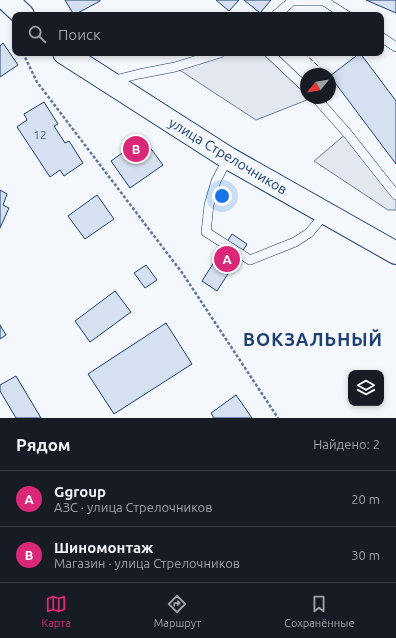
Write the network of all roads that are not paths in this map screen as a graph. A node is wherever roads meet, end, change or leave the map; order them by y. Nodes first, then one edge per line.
1 (7, 0) edge
2 (292, 0) edge
3 (20, 12) edge
4 (279, 12) edge
5 (341, 12) edge
6 (384, 39) edge
7 (396, 47) edge
8 (69, 56) edge
9 (210, 56) edge
10 (272, 56) edge
11 (108, 82) junction
12 (300, 82) edge
13 (321, 104) edge
14 (228, 158) junction
15 (396, 195) edge
16 (325, 214) junction
17 (396, 253) edge

1 - 3 main road
2 - 4 lane
2 - 5 lane
6 - 7 lane
8 - 11 main road, улица Стрелочников
9 - 11 lane
10 - 12 lane
11 - 14 main road, улица Стрелочников
13 - 15 lane
14 - 16 main road, улица Стрелочников
14 - 16 lane
16 - 17 main road, улица Стрелочников

